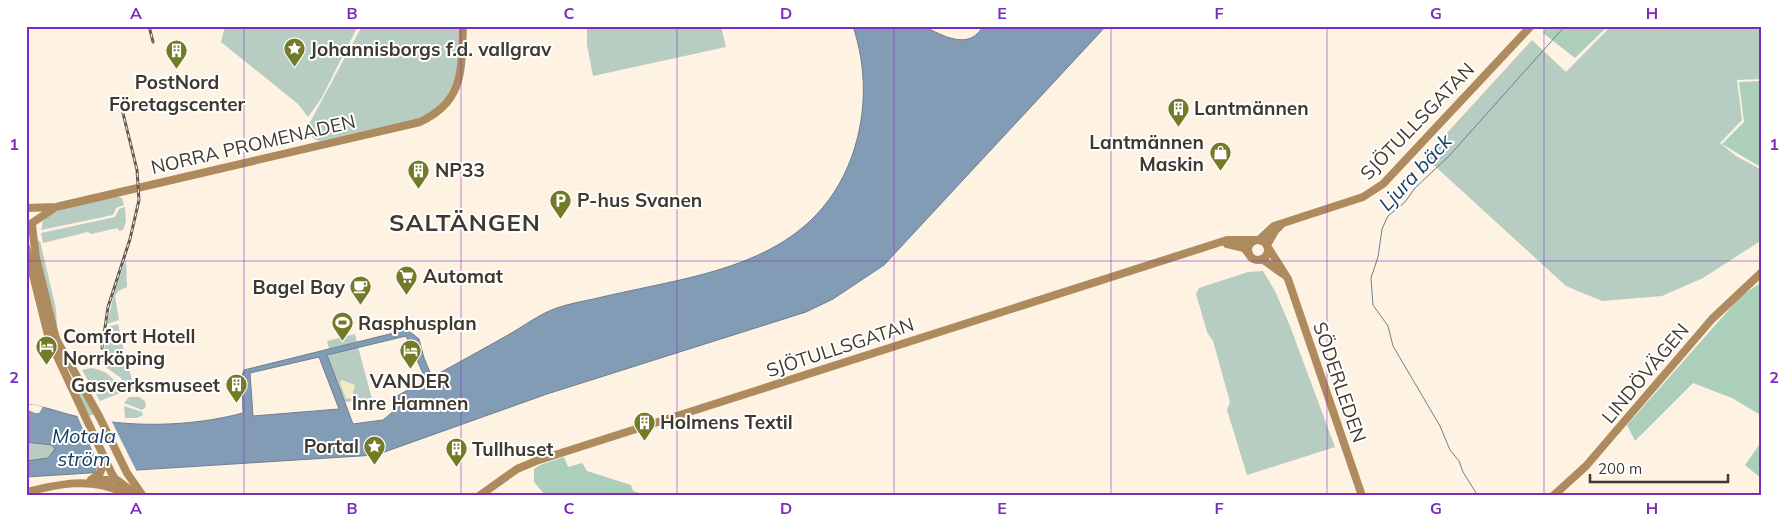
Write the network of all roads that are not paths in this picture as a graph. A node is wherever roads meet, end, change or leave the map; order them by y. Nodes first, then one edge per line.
1 (463, 26) edge
2 (1531, 26) edge
3 (52, 207) junction
4 (27, 209) edge
5 (1282, 224) junction
6 (30, 228) edge
7 (1256, 240) junction
8 (1218, 244) junction
9 (26, 247) edge
10 (1268, 247) junction
11 (1250, 254) junction
12 (31, 257) edge
13 (1262, 259) junction
14 (1762, 272) edge
15 (1288, 279) junction
16 (106, 460) junction
17 (119, 475) junction
18 (91, 480) junction
19 (74, 482) junction
20 (105, 486) junction
21 (26, 492) edge
22 (124, 494) edge
23 (138, 496) edge
24 (143, 496) edge
25 (479, 496) edge
26 (1362, 496) edge
27 (1553, 496) edge

1 - 3 main road, NORRA PROMENADEN
2 - 5 main road, SJÖTULLSGATAN
3 - 4 main road, NORRA PROMENADEN
3 - 6 main road, NORRA PROMENADEN
4 - 6 main road
5 - 7 main road, SJÖTULLSGATAN
5 - 10 main road
6 - 12 main road
7 - 8 main road, SJÖTULLSGATAN
7 - 10 main road
7 - 11 main road
8 - 11 main road, SJÖTULLSGATAN
8 - 25 main road, SJÖTULLSGATAN
9 - 12 main road
10 - 13 main road
10 - 15 main road, SÖDERLEDEN
11 - 13 main road
12 - 16 main road
12 - 17 main road
13 - 15 main road
14 - 27 main road, LINDÖVÄGEN
15 - 26 main road, SÖDERLEDEN
16 - 17 main road
16 - 18 main road
17 - 18 main road
17 - 20 main road
17 - 22 main road
17 - 23 main road
17 - 24 main road
18 - 19 main road
19 - 20 main road
19 - 21 main road
20 - 22 main road

